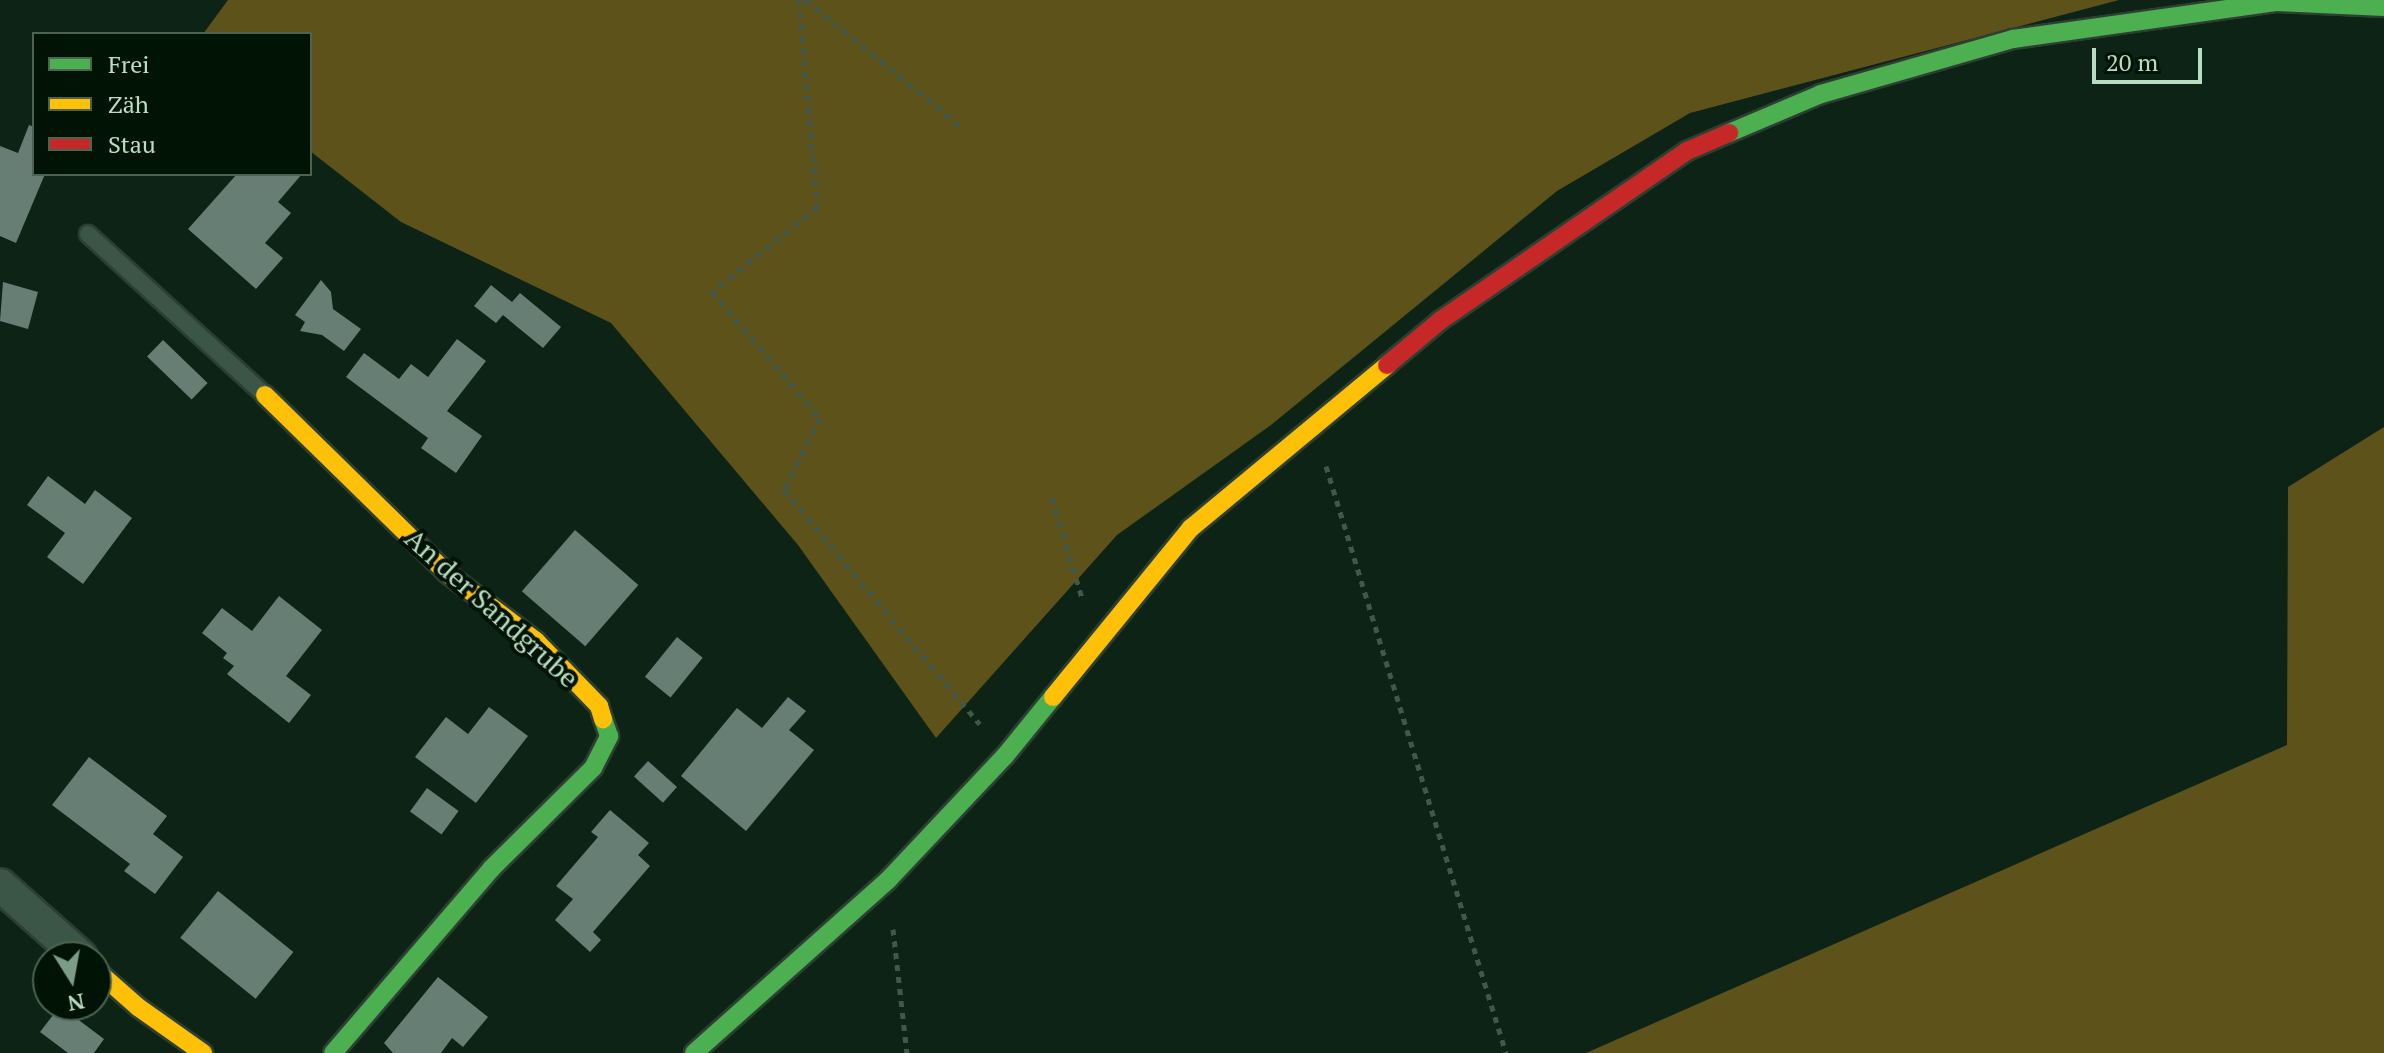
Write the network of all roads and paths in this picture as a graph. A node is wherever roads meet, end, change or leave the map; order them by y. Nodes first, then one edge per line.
1 (799, 0) edge
2 (806, 0) edge
3 (2384, 7) edge
4 (964, 129) dead end
5 (88, 234) dead end
6 (265, 395) joint
7 (1313, 426) junction
8 (1052, 498) dead end
9 (1096, 645) junction
10 (1005, 756) junction
11 (888, 880) junction
12 (0, 885) edge
13 (63, 941) edge
14 (112, 984) edge
15 (203, 1053) edge
16 (333, 1053) edge
17 (694, 1053) edge
18 (907, 1053) edge
19 (1506, 1053) edge

1 - 10 path
2 - 4 path
3 - 7 street
5 - 6 lane
6 - 16 street, An der Sandgrube
7 - 9 street
7 - 19 path
8 - 9 path
9 - 10 street
10 - 11 street
11 - 17 street
11 - 18 path
12 - 13 street
14 - 15 street

